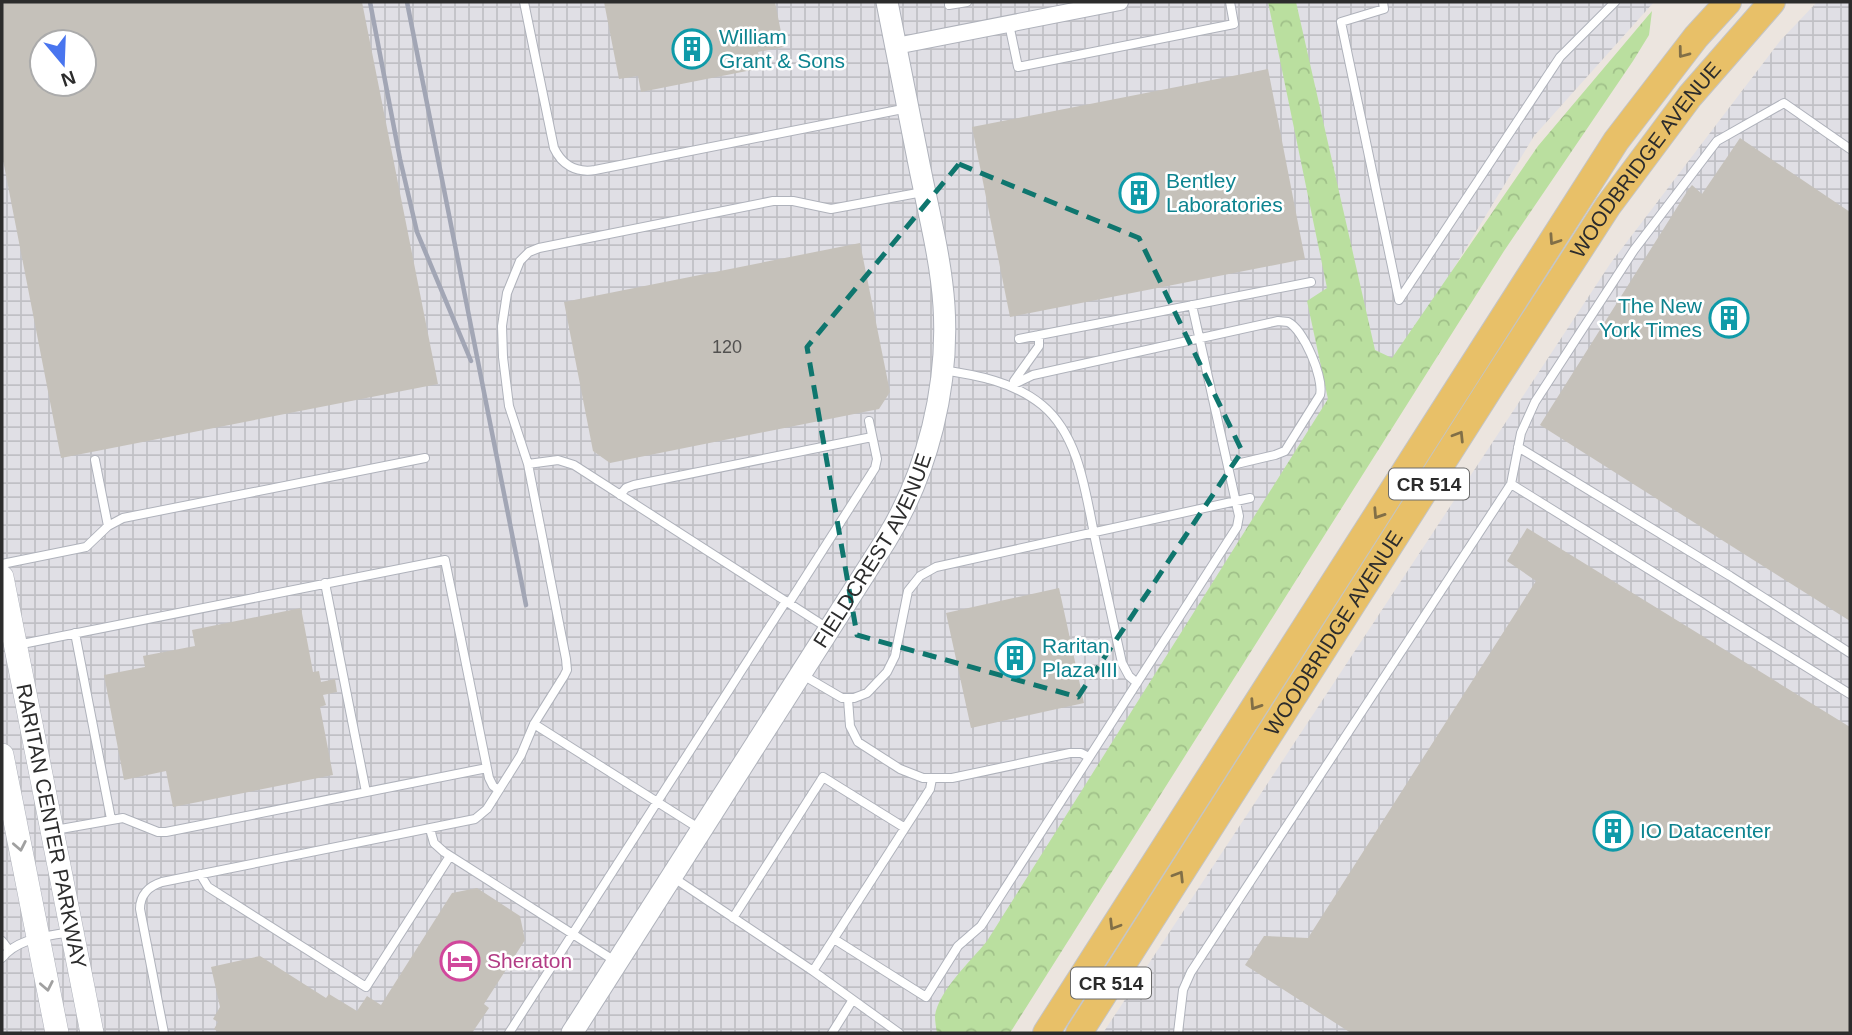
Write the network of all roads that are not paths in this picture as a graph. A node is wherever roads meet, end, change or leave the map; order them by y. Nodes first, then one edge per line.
1 (524, 2) edge
2 (887, 2) edge
3 (967, 2) edge
4 (1120, 2) edge
5 (1230, 2) edge
6 (1383, 2) edge
7 (1615, 2) edge
8 (1728, 2) edge
9 (1772, 2) edge
10 (1792, 2) edge
11 (949, 5) dead end
12 (1059, 8) edge
13 (1009, 24) junction
14 (1753, 24) junction
15 (896, 46) junction
16 (908, 108) junction
17 (1850, 149) edge
18 (924, 191) junction
19 (1311, 282) dead end
20 (1192, 305) junction
21 (1039, 335) junction
22 (1200, 339) junction
23 (1019, 340) dead end
24 (942, 370) junction
25 (1010, 386) junction
26 (869, 421) dead end
27 (872, 437) junction
28 (1518, 447) junction
29 (425, 458) dead end
30 (95, 460) dead end
31 (528, 464) junction
32 (1228, 466) junction
33 (1511, 484) junction
34 (620, 495) junction
35 (1250, 498) dead end
36 (1236, 501) junction
37 (108, 526) junction
38 (1094, 532) junction
39 (2, 564) edge
40 (2, 577) edge
41 (325, 583) junction
42 (788, 602) junction
43 (830, 629) junction
44 (75, 633) junction
45 (15, 645) junction
46 (1850, 653) edge
47 (801, 674) junction
48 (1137, 683) junction
49 (1850, 694) edge
50 (848, 699) junction
51 (534, 724) junction
52 (2, 755) edge
53 (1089, 757) junction
54 (486, 768) junction
55 (932, 779) junction
56 (499, 790) junction
57 (366, 792) junction
58 (657, 802) junction
59 (111, 819) junction
60 (905, 828) junction
61 (430, 829) junction
62 (701, 830) junction
63 (52, 831) junction
64 (450, 856) junction
65 (200, 874) junction
66 (672, 876) junction
67 (733, 918) junction
68 (72, 932) junction
69 (573, 934) junction
70 (38, 938) junction
71 (834, 939) junction
72 (2, 941) edge
73 (9, 950) junction
74 (2, 958) edge
75 (617, 962) junction
76 (813, 971) junction
77 (852, 1002) junction
78 (57, 1033) edge
79 (92, 1033) edge
80 (164, 1033) edge
81 (509, 1033) edge
82 (572, 1033) edge
83 (832, 1033) edge
84 (899, 1033) edge
85 (1046, 1033) edge
86 (1079, 1033) edge
87 (1178, 1033) edge

1 - 16 lane
2 - 15 street, FIELDCREST AVENUE
3 - 11 lane
4 - 12 street
5 - 13 lane
6 - 7 lane
8 -> 85 main road, WOODBRIDGE AVENUE / CR 514
9 - 14 main road, WOODBRIDGE AVENUE / CR 514
10 - 14 main road
12 - 13 street
13 - 15 street
86 -> 14 main road, WOODBRIDGE AVENUE / CR 514
15 - 16 street, FIELDCREST AVENUE
16 - 18 street, FIELDCREST AVENUE
17 - 28 lane
18 - 24 street, FIELDCREST AVENUE
18 - 31 lane
19 - 20 lane
20 - 21 lane
20 - 22 lane
21 - 23 lane
21 - 25 lane
22 - 25 lane
22 - 32 lane
22 - 32 lane
24 - 25 lane
24 - 43 street, FIELDCREST AVENUE
25 - 38 lane
26 - 27 lane
27 - 34 lane
27 - 42 lane
28 - 33 lane
28 - 46 lane
29 - 37 lane
30 - 37 lane
31 - 34 lane
31 - 51 lane
32 - 36 lane
33 - 49 lane
33 - 87 lane
34 - 42 lane
35 - 36 lane
36 - 38 lane
36 - 48 lane
37 - 39 lane
38 - 48 lane
38 - 50 lane
40 - 45 main road, RARITAN CENTER PARKWAY
41 - 44 lane
41 - 54 lane
41 - 57 lane
42 - 43 lane
42 - 58 lane
43 - 47 street, FIELDCREST AVENUE
44 - 45 lane
44 - 59 lane
45 - 63 main road, RARITAN CENTER PARKWAY
47 - 50 lane
47 - 62 street, FIELDCREST AVENUE
48 - 53 lane
50 - 55 lane
51 - 56 lane
51 - 58 lane
52 -> 70 main road, RARITAN CENTER PARKWAY
53 - 55 lane
53 - 71 lane
54 - 56 lane
54 - 57 lane
55 - 60 lane
56 - 61 lane
57 - 59 lane
58 - 62 lane
58 - 69 lane
59 - 63 lane
60 - 67 lane
60 - 71 lane
61 - 64 lane
61 - 65 lane
62 - 66 street, FIELDCREST AVENUE
63 - 68 main road, RARITAN CENTER PARKWAY
64 - 65 lane
64 - 69 lane
65 - 80 lane
66 - 67 lane
66 - 75 street, FIELDCREST AVENUE
67 - 76 lane
68 - 70 lane
68 - 79 main road, RARITAN CENTER PARKWAY
69 - 75 lane
69 - 81 lane
70 - 73 lane
70 -> 78 main road, RARITAN CENTER PARKWAY
71 - 76 lane
72 - 73 lane
73 - 74 lane
75 - 82 street, FIELDCREST AVENUE
76 - 77 lane
77 - 83 lane
77 - 84 lane

